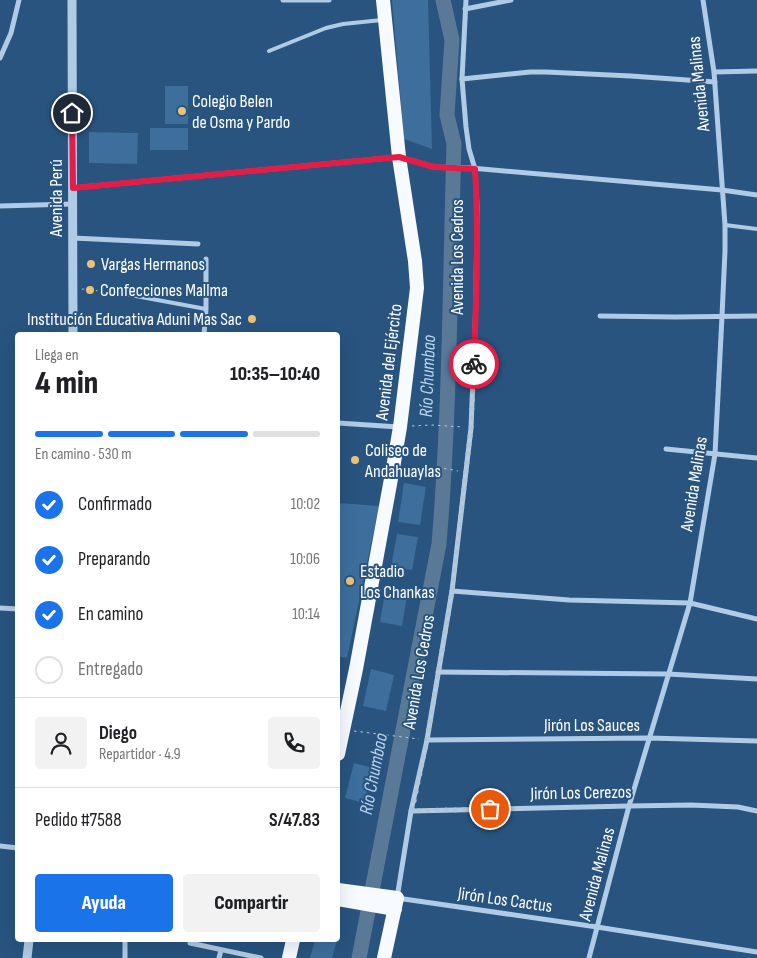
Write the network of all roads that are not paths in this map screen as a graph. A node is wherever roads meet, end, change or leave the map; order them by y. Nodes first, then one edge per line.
1 (19, 0) edge
2 (72, 0) edge
3 (283, 0) edge
4 (329, 0) edge
5 (383, 0) edge
6 (466, 0) edge
7 (511, 0) edge
8 (703, 0) edge
9 (465, 9) junction
10 (385, 20) junction
11 (269, 51) dead end
12 (0, 58) edge
13 (757, 71) edge
14 (714, 72) junction
15 (462, 79) junction
16 (715, 82) junction
17 (399, 157) junction
18 (473, 168) junction
19 (73, 188) junction
20 (722, 190) junction
21 (757, 194) edge
22 (73, 204) junction
23 (0, 206) edge
24 (725, 225) junction
25 (757, 230) edge
26 (73, 238) junction
27 (198, 244) dead end
28 (206, 259) dead end
29 (114, 292) road end
30 (206, 309) junction
31 (600, 316) dead end
32 (722, 316) junction
33 (757, 316) edge
34 (73, 332) edge
35 (204, 332) edge
36 (340, 423) edge
37 (400, 427) junction
38 (666, 449) dead end
39 (714, 454) junction
40 (757, 458) edge
41 (452, 591) junction
42 (690, 603) junction
43 (0, 608) edge
44 (15, 609) edge
45 (757, 619) edge
46 (438, 672) junction
47 (668, 674) junction
48 (757, 679) edge
49 (649, 738) junction
50 (427, 740) junction
51 (757, 741) edge
52 (340, 744) edge
53 (629, 806) junction
54 (412, 811) junction
55 (757, 811) edge
56 (0, 846) edge
57 (15, 848) edge
58 (340, 891) edge
59 (354, 897) junction
60 (340, 899) edge
61 (392, 903) junction
62 (597, 926) junction
63 (29, 942) edge
64 (125, 942) edge
65 (210, 942) edge
66 (293, 942) edge
67 (190, 943) dead end
68 (209, 947) junction
69 (221, 950) junction
70 (757, 952) edge
71 (27, 958) edge
72 (125, 958) edge
73 (219, 958) edge
74 (261, 958) edge
75 (289, 958) edge
76 (384, 958) edge
77 (589, 958) edge

1 - 12 street
2 - 19 street, Avenida Perú
3 - 4 street
5 - 10 highway, Avenida del Ejército
6 - 9 street, Avenida Los Cedros
7 - 9 street
8 - 14 street, Avenida Malinas
9 - 15 street, Avenida Los Cedros
10 - 11 lane
10 - 17 highway, Avenida del Ejército
13 - 14 street
14 - 16 street, Avenida Malinas
15 - 16 street
15 - 18 street, Avenida Los Cedros
16 - 20 street, Avenida Malinas
17 - 18 street
17 - 19 street
17 - 37 highway, Avenida del Ejército
18 - 20 street
18 - 41 street, Avenida Los Cedros
19 - 22 street, Avenida Perú
20 - 21 street
20 - 24 street, Avenida Malinas
22 - 23 street
22 - 26 street, Avenida Perú
24 - 25 lane
24 - 32 street, Avenida Malinas
26 - 27 street
26 - 34 street, Avenida Perú
28 - 30 street
29 - 30 lane
30 - 35 street
31 - 32 street
32 - 33 street
32 - 39 street, Avenida Malinas
36 - 37 street
37 - 52 highway, Avenida del Ejército
38 - 39 street
39 - 40 street
39 - 42 street, Avenida Malinas
41 - 42 street
41 - 46 street, Avenida Los Cedros
42 - 45 street
42 - 47 street, Avenida Malinas
43 - 44 street
46 - 47 street
46 - 50 street, Avenida Los Cedros
47 - 48 street
47 - 49 street, Avenida Malinas
49 - 50 street, Jirón Los Sauces
49 - 51 street, Jirón Los Sauces
49 - 53 street, Avenida Malinas
50 - 54 street, Avenida Los Cedros
53 - 54 street, Jirón Los Cerezos
53 - 55 street, Jirón Los Cerezos
53 - 62 street, Avenida Malinas
54 - 61 street, Avenida Los Cedros
56 - 57 street
58 - 59 highway
59 - 60 highway
59 - 61 highway
61 - 62 street, Jirón Los Cactus
61 - 76 highway, Avenida Los Cedros
62 - 70 street, Jirón Los Cactus
62 - 77 street, Avenida Malinas
63 - 71 street
64 - 72 street
65 - 68 street
66 - 75 highway
67 - 68 street
68 - 69 street
69 - 73 street
69 - 74 street

